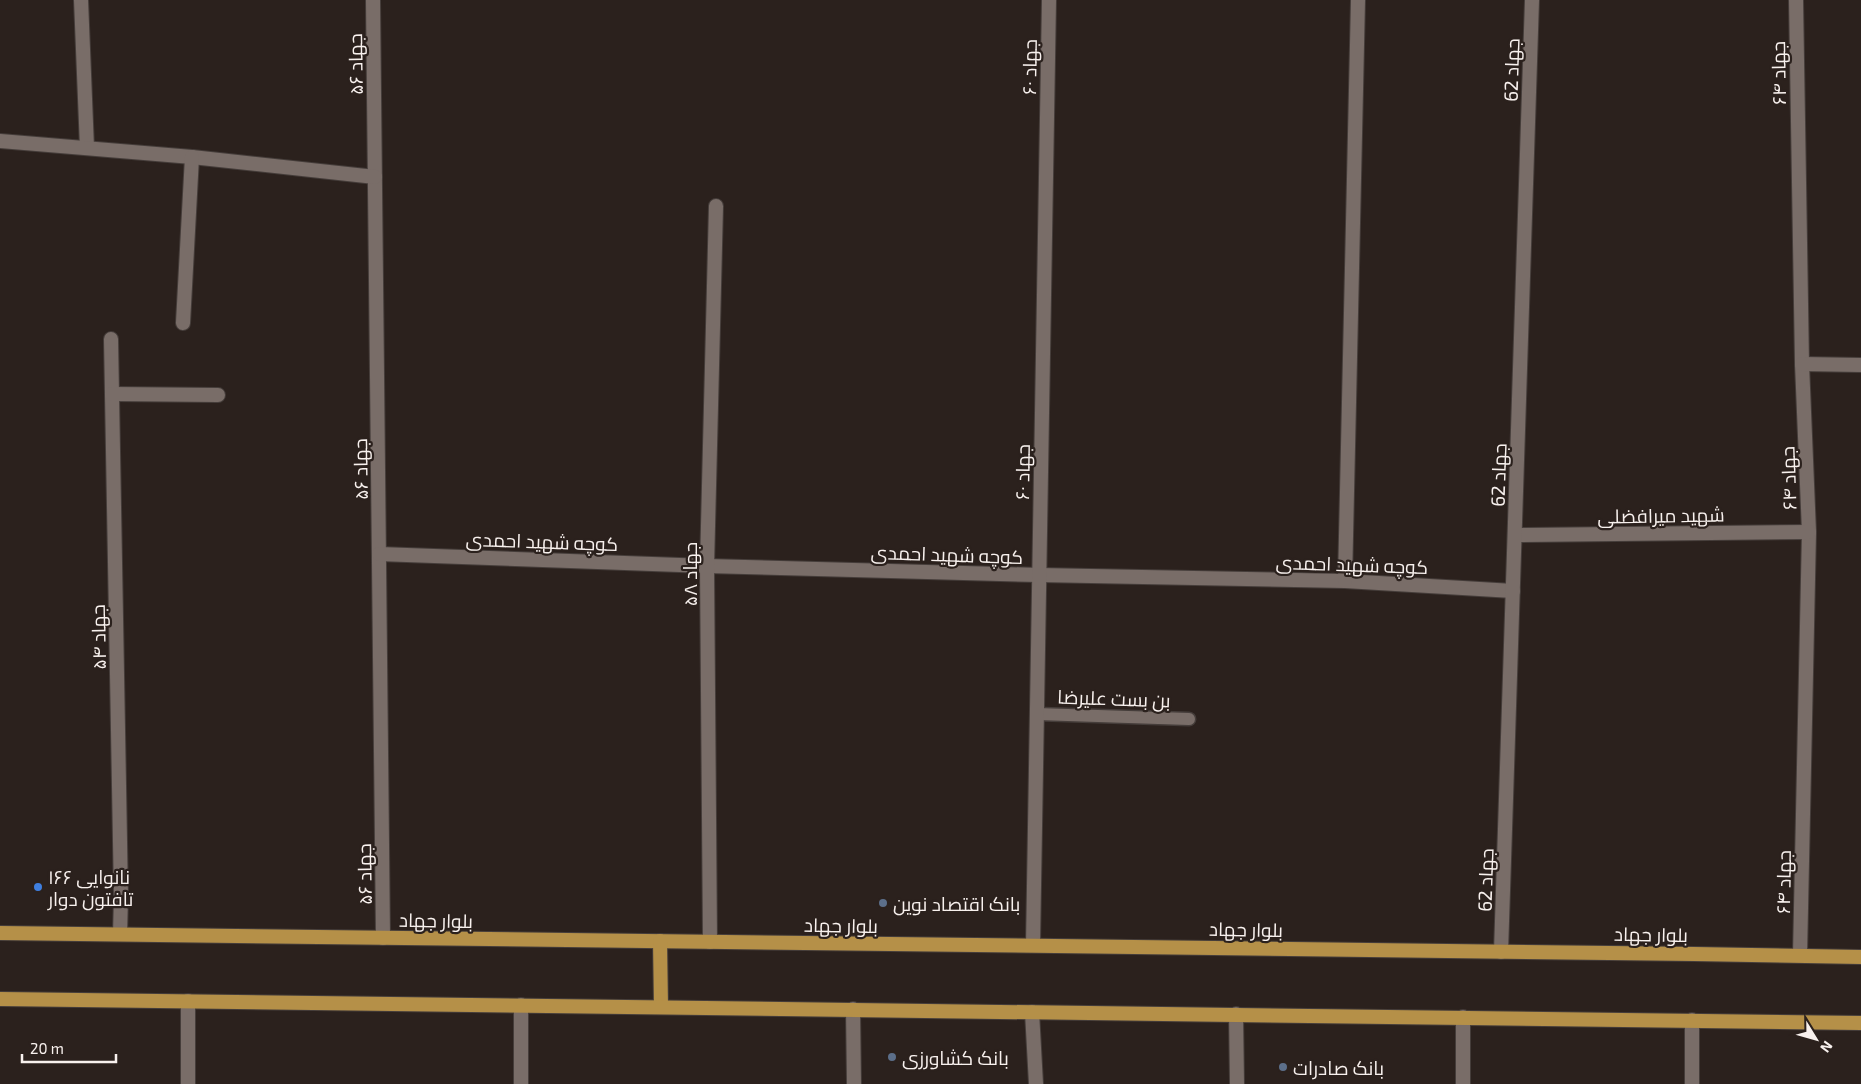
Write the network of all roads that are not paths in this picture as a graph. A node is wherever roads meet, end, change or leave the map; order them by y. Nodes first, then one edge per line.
1 (81, 0) edge
2 (373, 0) edge
3 (1049, 0) edge
4 (1358, 0) edge
5 (1532, 0) edge
6 (1796, 0) edge
7 (0, 141) edge
8 (87, 148) junction
9 (192, 157) junction
10 (376, 177) junction
11 (716, 206) dead end
12 (183, 324) dead end
13 (111, 339) dead end
14 (1802, 364) junction
15 (1861, 365) edge
16 (112, 394) junction
17 (218, 395) dead end
18 (1809, 532) junction
19 (1515, 535) junction
20 (379, 554) junction
21 (707, 566) junction
22 (1039, 575) junction
23 (1345, 581) junction
24 (1513, 591) junction
25 (1037, 714) junction
26 (1189, 719) dead end
27 (0, 933) edge
28 (120, 934) junction
29 (383, 938) junction
30 (660, 941) junction
31 (710, 942) junction
32 (1033, 946) junction
33 (1501, 952) junction
34 (1800, 955) junction
35 (1861, 957) edge
36 (0, 999) edge
37 (188, 1001) junction
38 (521, 1005) junction
39 (661, 1007) junction
40 (853, 1009) junction
41 (1032, 1012) junction
42 (1236, 1014) junction
43 (1463, 1017) junction
44 (1692, 1020) junction
45 (1861, 1023) edge
46 (188, 1084) edge
47 (521, 1084) edge
48 (854, 1084) edge
49 (1036, 1084) edge
50 (1237, 1084) edge
51 (1463, 1084) edge
52 (1692, 1084) edge

1 - 8 street
2 - 10 street, جهاد ۵۶
3 - 22 street, جهاد ۶۰
4 - 23 street
5 - 19 street, جهاد 62
6 - 14 street, جهاد ۶۴
7 - 8 street
8 - 9 street
9 - 10 street
9 - 12 street
10 - 20 street, جهاد ۵۶
11 - 21 street, جهاد ۵۸
13 - 16 street, جهاد ۵۴
14 - 15 street
14 - 18 street, جهاد ۶۴
16 - 17 street
16 - 28 street, جهاد ۵۴
18 - 19 street, شهید میرافضلی
18 - 34 street, جهاد ۶۴
19 - 24 street, جهاد 62
20 - 21 street, کوچه شهید احمدی
20 - 29 street, جهاد ۵۶
21 - 22 street, کوچه شهید احمدی
21 - 31 street, جهاد ۵۸
22 - 23 street, کوچه شهید احمدی
22 - 25 street, جهاد ۶۰
23 - 24 street, کوچه شهید احمدی
24 - 33 street, جهاد 62
25 - 26 lane, بن بست علیرضا
25 - 32 street, جهاد ۶۰
27 - 28 main road, بلوار جهاد
28 - 29 main road, بلوار جهاد
29 - 30 main road, بلوار جهاد
30 - 31 main road, بلوار جهاد
30 - 39 main road
31 - 32 main road, بلوار جهاد
32 - 33 main road, بلوار جهاد
33 - 34 main road, بلوار جهاد
34 - 35 main road, بلوار جهاد
36 - 37 main road
37 - 38 main road
37 - 46 street
38 - 39 main road
38 - 47 street
39 - 40 main road
40 - 41 main road
40 - 48 street
41 - 42 main road
41 - 49 street
42 - 43 main road
42 - 50 street
43 - 44 main road
43 - 51 street
44 - 45 main road
44 - 52 street

